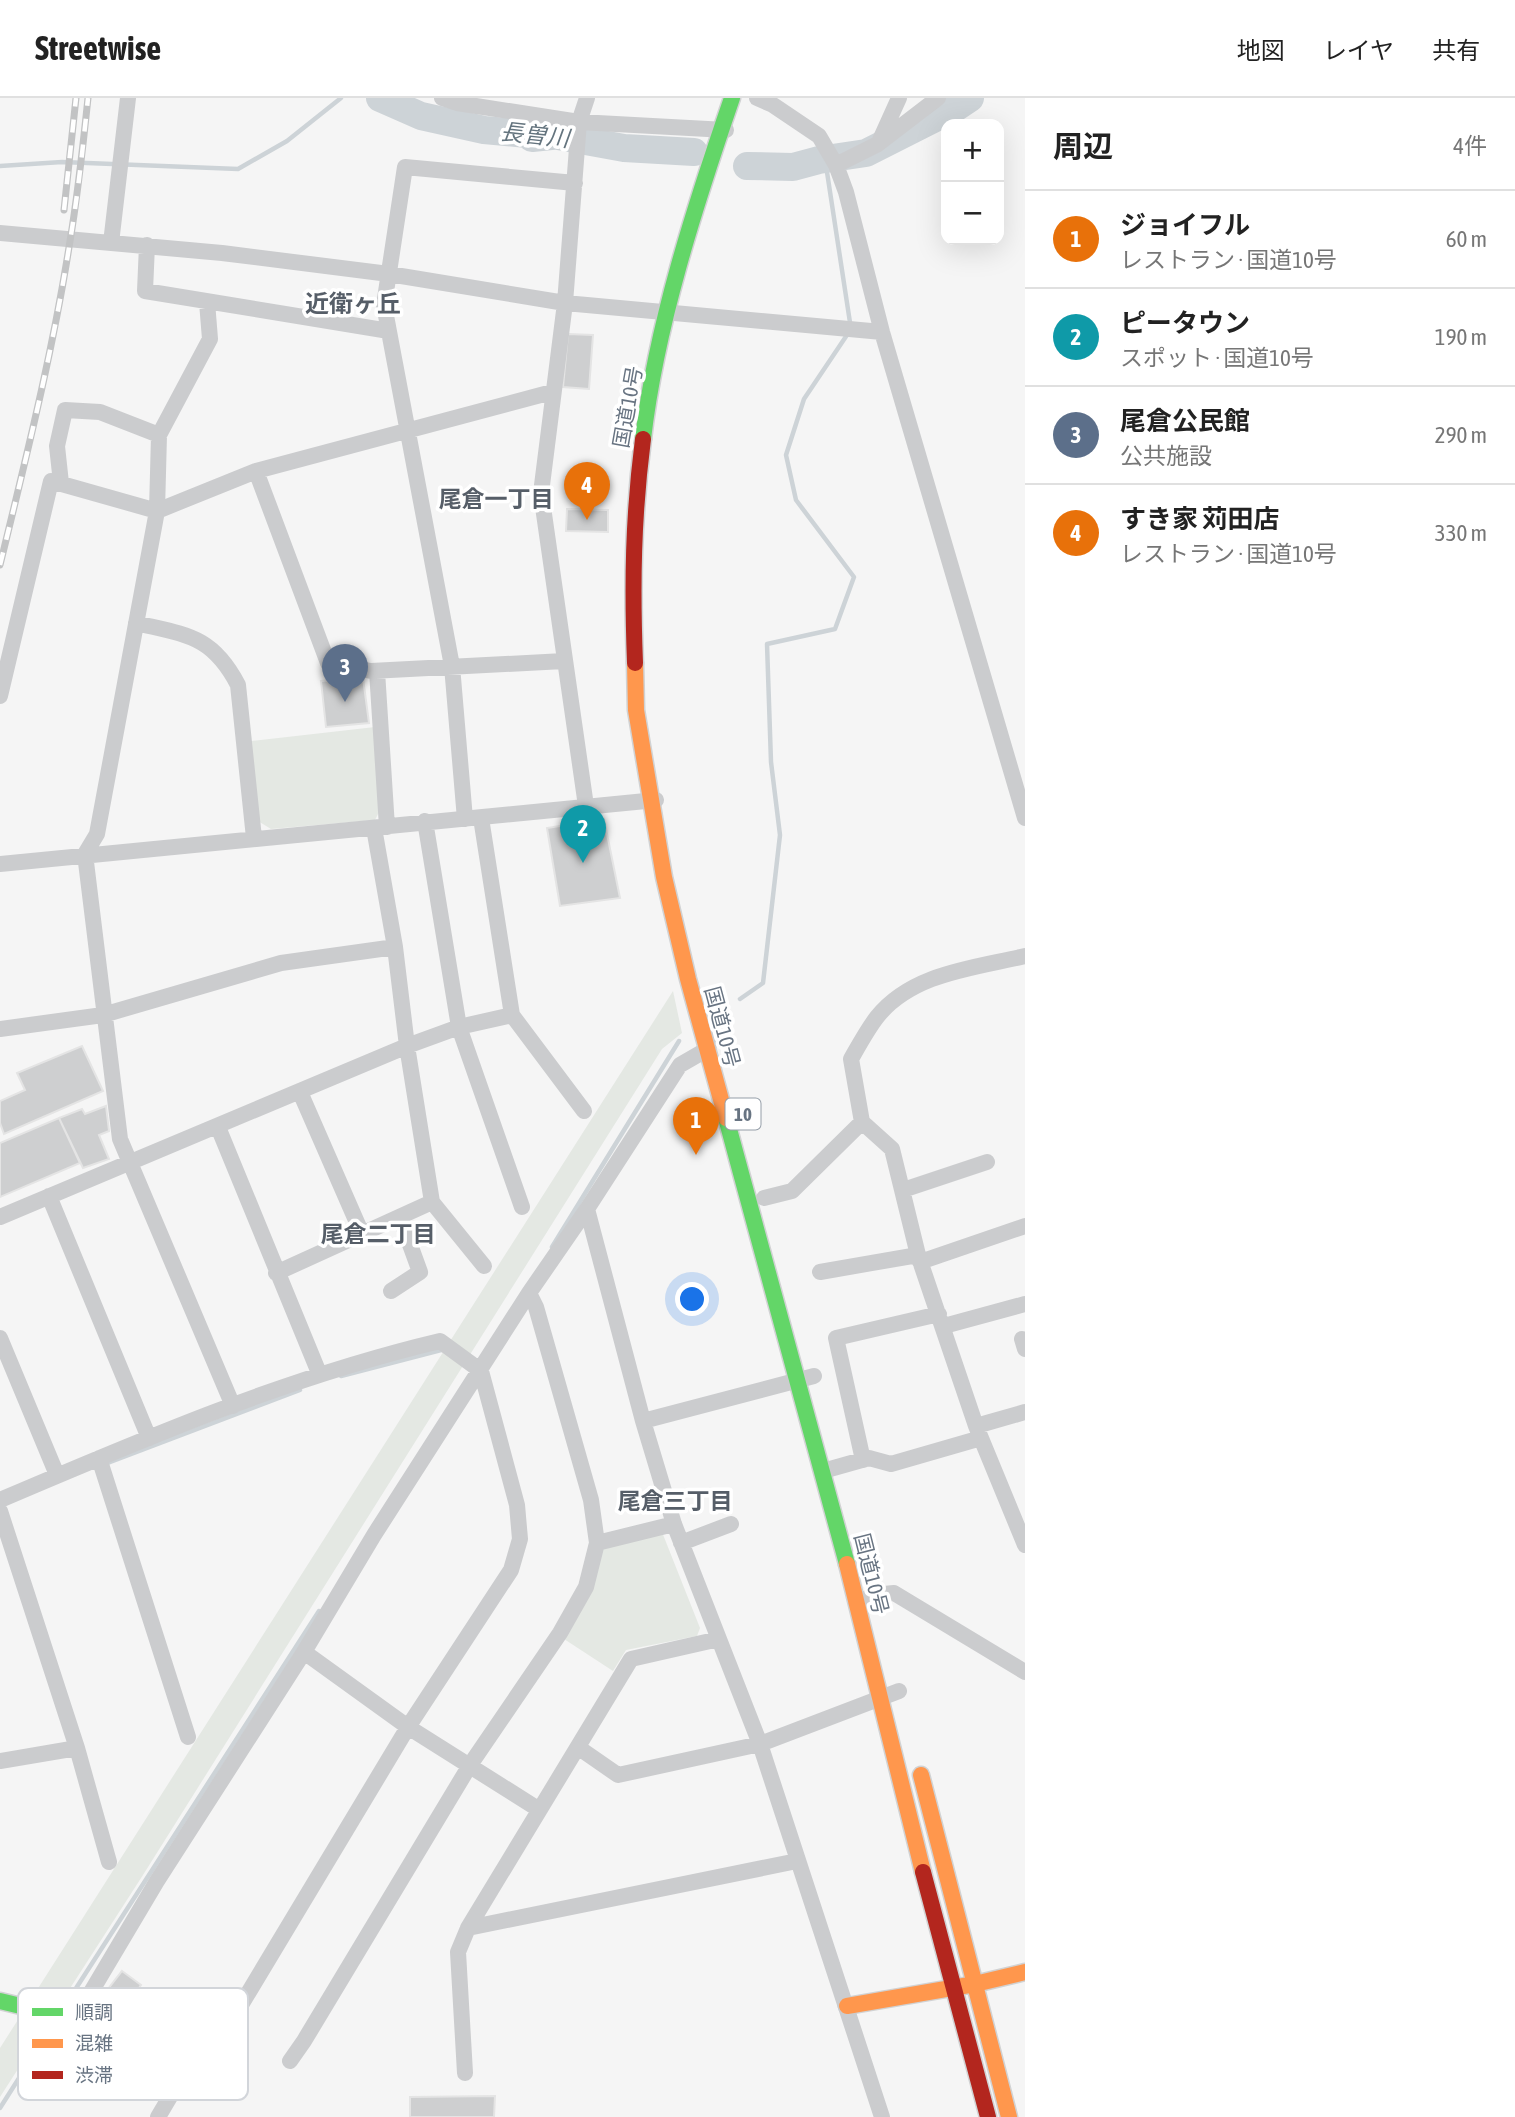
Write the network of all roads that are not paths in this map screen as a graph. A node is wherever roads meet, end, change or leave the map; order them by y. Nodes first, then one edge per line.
1 (128, 98) edge
2 (442, 98) edge
3 (587, 98) edge
4 (732, 98) edge
5 (746, 98) edge
6 (757, 98) edge
7 (899, 98) edge
8 (938, 98) edge
9 (579, 122) junction
10 (729, 130) junction
11 (878, 144) junction
12 (836, 165) junction
13 (575, 183) junction
14 (713, 205) dead end
15 (0, 233) edge
16 (111, 243) junction
17 (147, 245) junction
18 (389, 274) junction
19 (207, 302) junction
20 (565, 303) junction
21 (668, 312) junction
22 (389, 331) junction
23 (882, 332) junction
24 (552, 392) junction
25 (408, 430) junction
26 (159, 435) junction
27 (256, 471) junction
28 (61, 483) junction
29 (157, 511) junction
30 (651, 526) dead end
31 (136, 623) junction
32 (650, 632) dead end
33 (564, 661) junction
34 (452, 666) junction
35 (377, 671) junction
36 (0, 695) edge
37 (663, 774) dead end
38 (658, 800) junction
39 (586, 806) junction
40 (1025, 818) edge
41 (473, 819) junction
42 (425, 821) junction
43 (380, 828) junction
44 (254, 838) junction
45 (676, 850) dead end
46 (85, 854) junction
47 (0, 864) edge
48 (395, 947) junction
49 (1025, 956) edge
50 (103, 1015) junction
51 (512, 1015) junction
52 (718, 1019) joint
53 (459, 1027) junction
54 (0, 1029) edge
55 (407, 1046) junction
56 (706, 1049) junction
57 (727, 1051) dead end
58 (300, 1092) junction
59 (584, 1111) dead end
60 (862, 1122) junction
61 (218, 1127) junction
62 (130, 1162) junction
63 (986, 1162) dead end
64 (903, 1190) junction
65 (49, 1196) junction
66 (764, 1198) dead end
67 (432, 1202) junction
68 (522, 1207) dead end
69 (587, 1209) junction
70 (0, 1217) edge
71 (400, 1217) junction
72 (1025, 1226) edge
73 (362, 1234) junction
74 (919, 1259) junction
75 (484, 1266) dead end
76 (820, 1272) dead end
77 (276, 1273) junction
78 (391, 1291) dead end
79 (529, 1293) junction
80 (1025, 1304) edge
81 (941, 1320) junction
82 (0, 1338) edge
83 (481, 1371) junction
84 (319, 1373) junction
85 (814, 1376) dead end
86 (798, 1381) junction
87 (233, 1406) junction
88 (1025, 1412) edge
89 (643, 1421) junction
90 (979, 1432) junction
91 (149, 1438) junction
92 (99, 1458) junction
93 (863, 1460) junction
94 (823, 1471) junction
95 (57, 1475) junction
96 (0, 1500) edge
97 (0, 1511) edge
98 (674, 1524) junction
99 (731, 1524) dead end
100 (597, 1543) junction
101 (681, 1543) junction
102 (1025, 1545) edge
103 (856, 1602) junction
104 (719, 1639) junction
105 (304, 1652) junction
106 (893, 1670) dead end
107 (1025, 1672) edge
108 (880, 1697) junction
109 (900, 1697) joint
110 (408, 1727) junction
111 (188, 1737) dead end
112 (760, 1744) junction
113 (77, 1748) junction
114 (579, 1748) junction
115 (0, 1760) edge
116 (918, 1764) dead end
117 (470, 1765) junction
118 (538, 1809) junction
119 (797, 1861) junction
120 (109, 1862) dead end
121 (468, 1928) junction
122 (1025, 1972) edge
123 (975, 1984) junction
124 (952, 1987) junction
125 (93, 1988) edge
126 (248, 1993) edge
127 (0, 2001) edge
128 (18, 2005) edge
129 (848, 2006) junction
130 (290, 2061) dead end
131 (465, 2073) dead end
132 (168, 2100) edge
133 (158, 2117) edge
134 (883, 2117) edge
135 (988, 2117) edge
136 (1009, 2117) edge

1 - 16 street
2 - 9 street
3 - 9 street
4 - 10 main road, 国道10号 / 10
5 - 10 main road, 国道10号 / 10
6 - 12 street
7 - 11 street
8 - 11 street
9 - 10 street
9 - 13 street
10 - 14 main road, 国道10号 / 10
10 - 21 main road, 国道10号 / 10
11 - 12 street
12 - 23 street
13 - 18 street
13 - 20 street
15 - 16 street
16 - 17 street
17 - 18 street
17 - 19 street
18 - 20 street
18 - 22 street
19 - 22 street
19 - 26 street
20 - 21 street
20 - 24 street
21 - 23 street
21 - 38 main road, 国道10号 / 10
22 - 25 street
23 - 40 street
24 - 25 street
24 - 33 street
25 - 27 street
25 - 34 street
26 - 28 street
26 - 29 street
27 - 29 street
27 - 35 street
28 - 29 street
28 - 36 street
29 - 31 street
30 - 32 main road
31 - 44 street
31 - 46 street
33 - 34 street
33 - 39 street
34 - 35 street
34 - 41 street
35 - 43 street
37 - 38 main road, 国道10号 / 10
38 - 39 street
38 - 45 main road, 国道10号 / 10
38 - 56 main road, 国道10号 / 10
39 - 41 street
41 - 42 street
41 - 51 street
42 - 43 street
42 - 53 street
43 - 44 street
43 - 48 street
44 - 46 street
46 - 47 street
46 - 50 street
48 - 50 street
48 - 55 street
49 - 60 street
50 - 54 street
50 - 62 street
51 - 53 street
51 - 59 street
52 - 56 street
52 - 57 main road, 国道10号
53 - 55 street
53 - 68 street
55 - 58 street
55 - 67 street
56 - 69 street
56 - 86 main road, 国道10号 / 10
58 - 61 street
58 - 73 street
60 - 64 street
60 - 66 street
61 - 62 street
61 - 77 street
62 - 65 street
62 - 87 street
63 - 64 street
64 - 74 street
65 - 70 street
65 - 91 street
67 - 71 street
67 - 75 street
69 - 79 street
69 - 89 street
71 - 73 street
71 - 78 street
72 - 74 street
73 - 77 street
74 - 76 street
74 - 81 street
77 - 84 street
79 - 83 street
79 - 100 street
80 - 81 street
81 - 90 street
81 - 93 street
82 - 95 street
83 - 84 street
83 - 105 street
83 - 110 street
84 - 87 street
85 - 86 street
86 - 89 street
86 - 94 main road, 国道10号 / 10
87 - 91 street
88 - 90 street
89 - 98 street
90 - 93 street
90 - 102 street
91 - 92 street
92 - 95 street
92 - 111 street
93 - 94 street
94 - 103 main road, 国道10号 / 10
95 - 96 street
97 - 113 street
98 - 100 street
98 - 101 street
99 - 101 street
100 - 117 street
101 - 104 street
103 - 107 street
103 - 108 main road, 国道10号 / 10
104 - 112 street
104 - 114 street
105 - 110 street
105 - 125 street
106 - 109 main road
108 - 109 street
108 - 112 street
108 - 124 main road, 国道10号 / 10
110 - 117 street
110 - 126 street
112 - 114 street
112 - 119 street
113 - 115 street
113 - 120 street
114 - 118 street
116 - 123 main road
117 - 118 street
117 - 130 street
118 - 121 street
119 - 121 street
119 - 129 street
121 - 131 street
122 - 123 main road
123 - 124 main road
123 - 136 main road
124 - 129 main road
124 - 135 main road, 国道10号 / 10
127 - 128 main road
129 - 134 street
132 - 133 street

